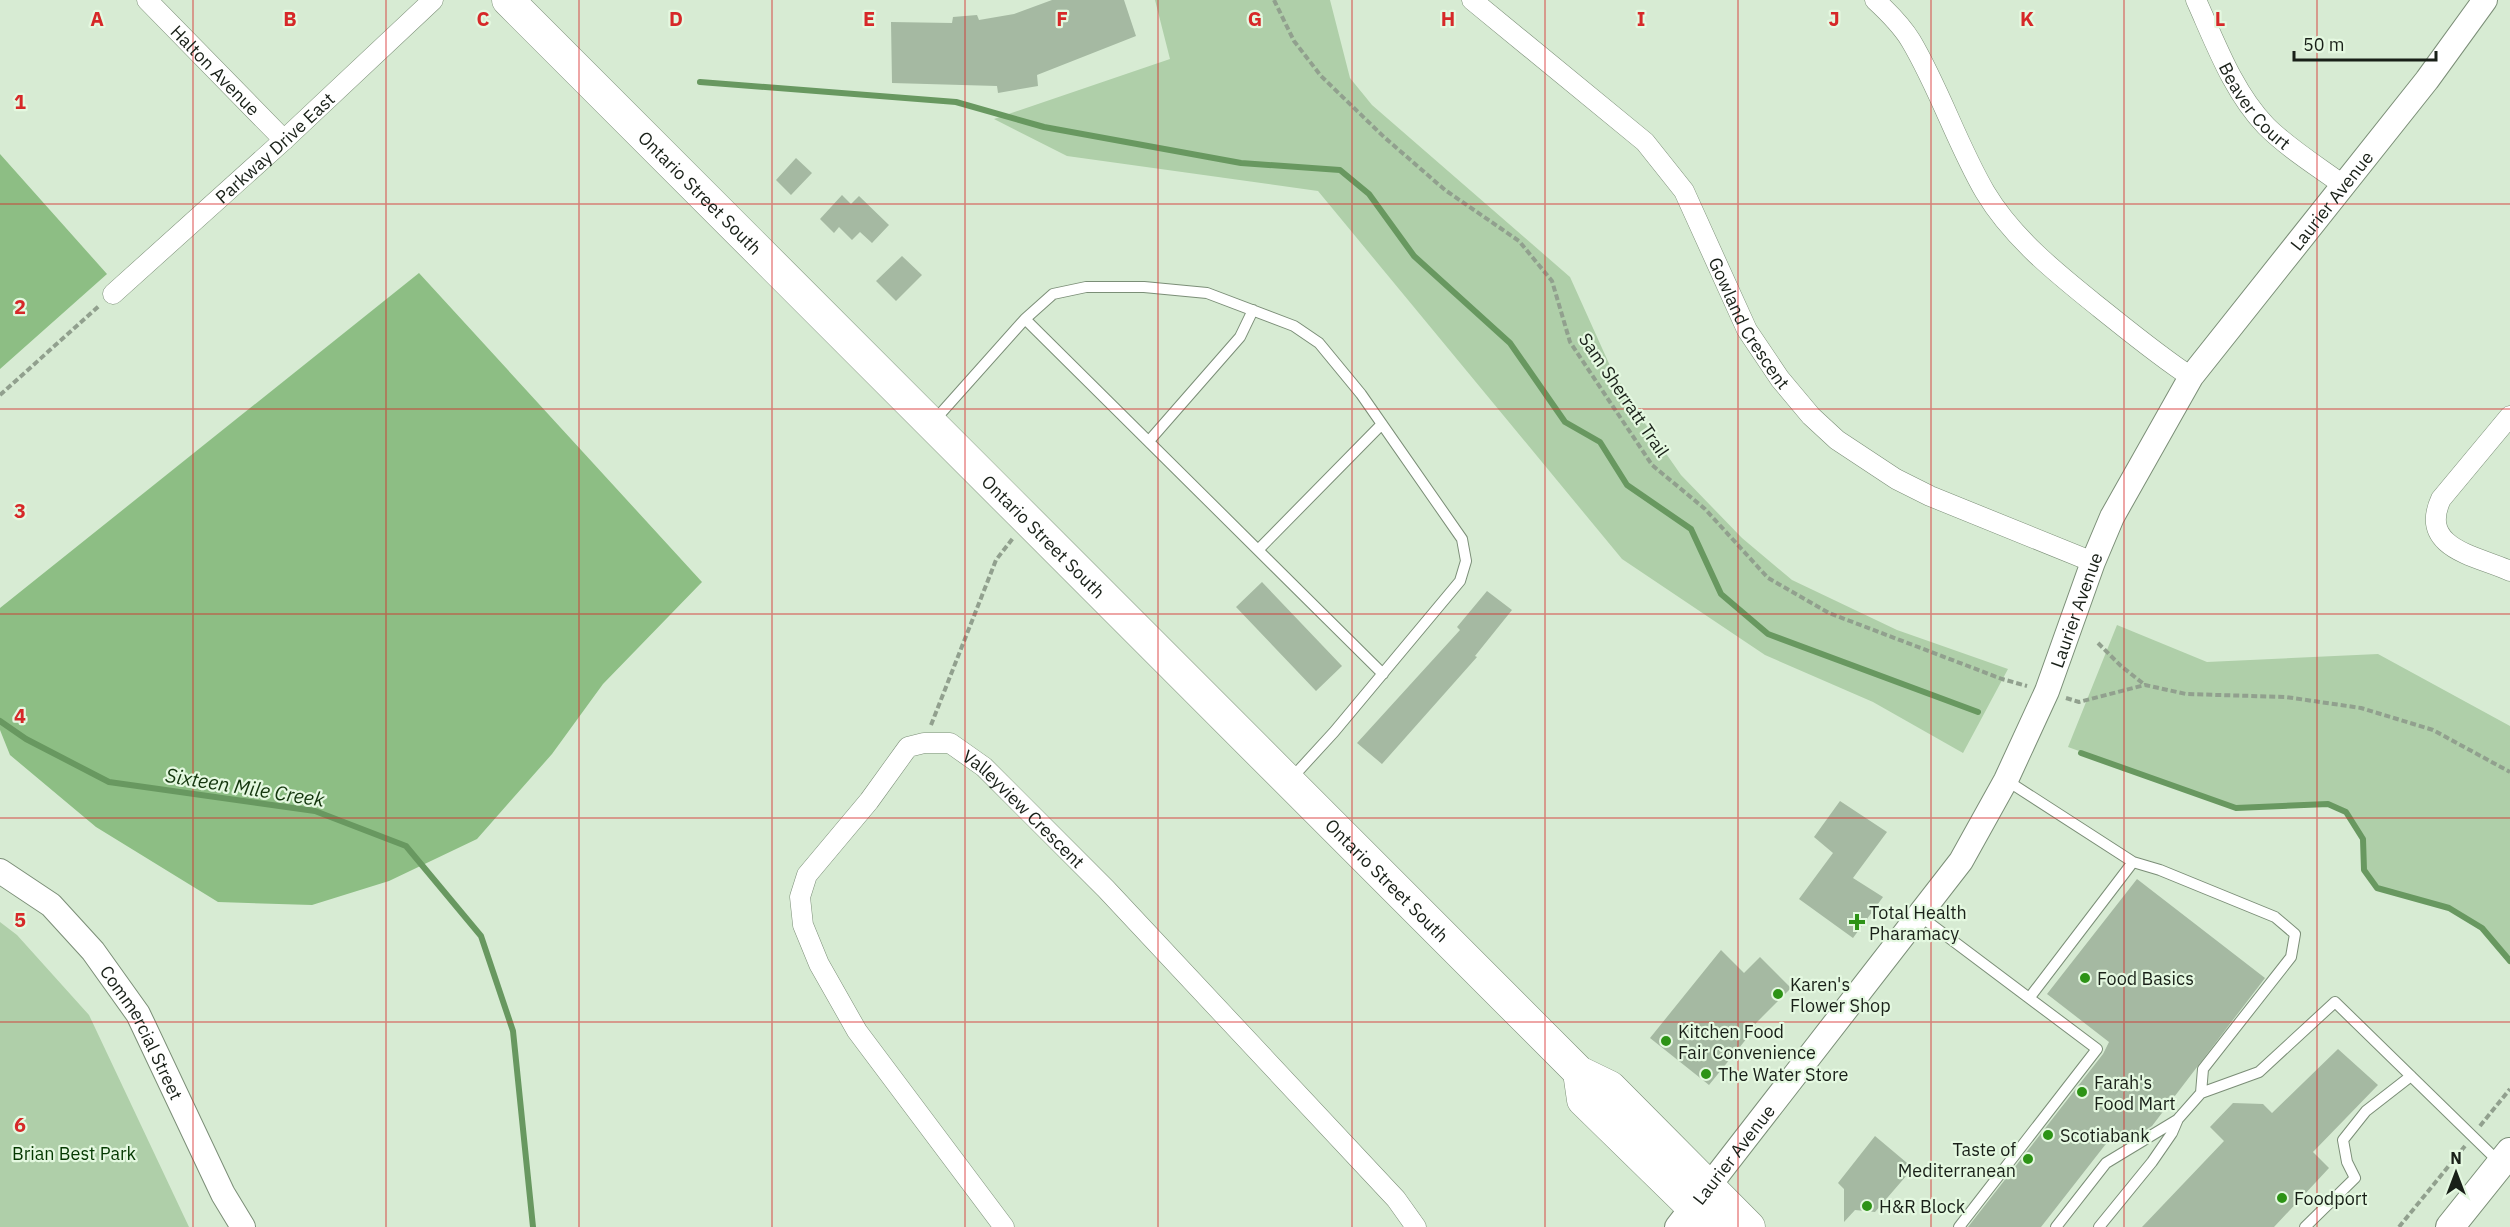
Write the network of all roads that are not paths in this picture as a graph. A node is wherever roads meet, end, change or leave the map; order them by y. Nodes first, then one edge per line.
1 (147, 0) edge
2 (433, 0) edge
3 (508, 0) edge
4 (1472, 0) edge
5 (1875, 0) edge
6 (2196, 0) edge
7 (2485, 0) edge
8 (284, 140) junction
9 (2343, 185) junction
10 (113, 294) road end
11 (1253, 310) junction
12 (1026, 319) junction
13 (2191, 377) junction
14 (2510, 416) edge
15 (931, 424) junction
16 (1382, 424) junction
17 (1149, 441) junction
18 (1258, 550) junction
19 (2093, 562) junction
20 (2510, 571) edge
21 (1383, 674) junction
22 (2006, 780) junction
23 (1288, 782) junction
24 (2133, 862) junction
25 (0, 871) edge
26 (1920, 916) junction
27 (2030, 997) junction
28 (2411, 1076) junction
29 (2201, 1093) junction
30 (2178, 1119) junction
31 (2507, 1162) edge
32 (1698, 1212) edge
33 (241, 1226) edge
34 (1004, 1227) edge
35 (1416, 1227) edge
36 (1749, 1227) edge
37 (1959, 1227) edge
38 (2056, 1227) edge
39 (2099, 1227) edge
40 (2305, 1227) edge
41 (2450, 1227) edge

1 - 8 street, Halton Avenue
2 - 8 street, Parkway Drive East
3 - 15 main road, Ontario Street South
4 - 19 street, Gowland Crescent
5 - 13 street
6 - 9 street, Beaver Court
7 - 9 street, Laurier Avenue
8 - 10 street, Parkway Drive East
9 - 13 street, Laurier Avenue
11 - 12 lane
11 - 16 lane
11 - 17 lane
12 - 15 lane
12 - 17 lane
13 - 19 street, Laurier Avenue
14 - 20 street
15 - 23 main road, Ontario Street South
16 - 18 lane
16 - 21 lane
17 - 18 lane
18 - 21 lane
19 - 22 street, Laurier Avenue
21 - 23 lane
22 - 24 lane
22 - 26 street, Laurier Avenue
23 - 32 main road, Ontario Street South
24 - 27 lane
24 - 29 lane
25 - 33 street, Commercial Street
26 - 27 lane
26 - 32 street, Laurier Avenue
27 - 37 lane
28 - 29 lane
28 - 31 lane
28 - 40 lane
29 - 30 lane
30 - 38 lane
30 - 39 lane
31 - 41 main road
32 - 36 main road, Ontario Street South
34 - 35 street, Valleyview Crescent

